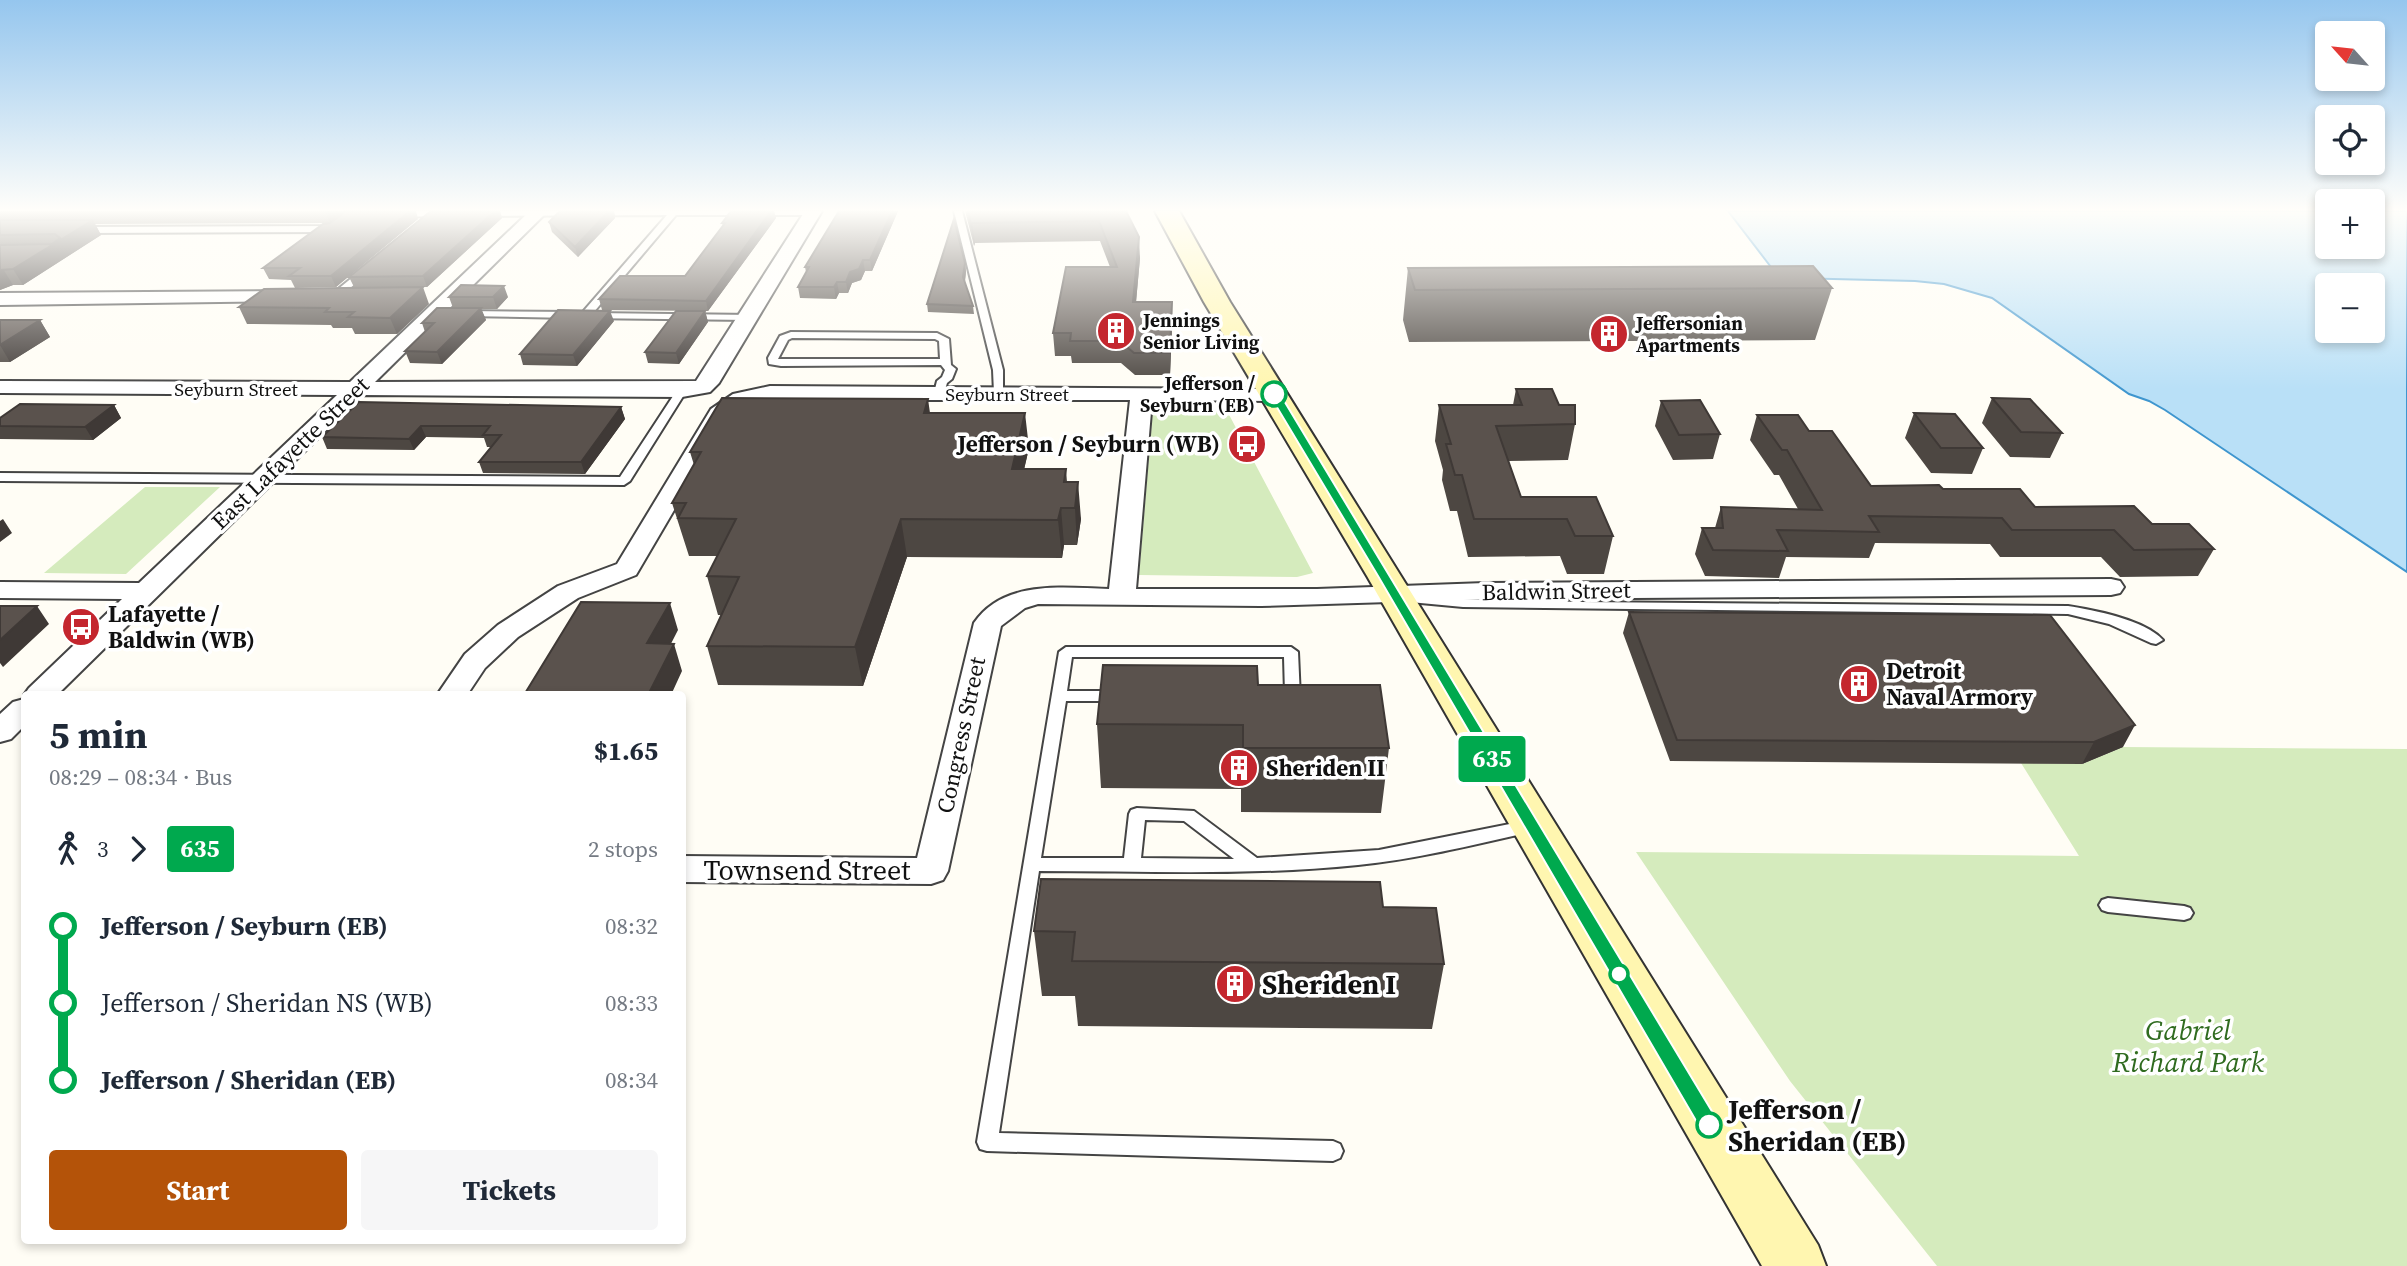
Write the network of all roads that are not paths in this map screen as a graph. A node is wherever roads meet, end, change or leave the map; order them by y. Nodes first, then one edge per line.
1 (363, 270) edge
2 (480, 270) edge
3 (624, 270) edge
4 (778, 270) edge
5 (973, 270) edge
6 (1199, 270) edge
7 (360, 296) edge
8 (321, 297) junction
9 (0, 299) edge
10 (429, 305) junction
11 (585, 316) junction
12 (749, 317) junction
13 (945, 365) junction
14 (0, 387) edge
15 (941, 387) junction
16 (356, 389) junction
17 (682, 390) junction
18 (999, 393) junction
19 (1142, 394) junction
20 (1274, 394) junction
21 (0, 477) edge
22 (265, 477) junction
23 (2110, 587) dead end
24 (0, 590) edge
25 (146, 592) junction
26 (1122, 597) junction
27 (1396, 597) junction
28 (1004, 608) joint
29 (2157, 640) dead end
30 (38, 691) edge
31 (455, 691) edge
32 (1060, 696) junction
33 (1128, 696) edge
34 (1266, 698) edge
35 (21, 707) edge
36 (0, 732) edge
37 (1531, 826) junction
38 (1251, 863) junction
39 (1032, 864) junction
40 (1132, 864) junction
41 (686, 869) edge
42 (931, 871) joint
43 (2108, 905) dead end
44 (2184, 913) dead end
45 (1333, 1151) dead end
46 (1796, 1266) edge

1 - 8 lane
2 - 10 street, East Lafayette Street
3 - 11 lane
4 - 12 street
5 - 18 lane
6 - 20 main road
7 - 8 street
8 - 9 street
10 - 11 lane
10 - 16 street, East Lafayette Street
11 - 12 lane
12 - 17 street
13 - 13 lane
13 - 15 lane
14 - 16 street, Seyburn Street
15 - 18 street, Seyburn Street
15 - 31 street, Seyburn Street
16 - 17 street, Seyburn Street
16 - 22 street, East Lafayette Street
17 - 22 lane
18 - 19 street, Seyburn Street
19 - 20 street, Seyburn Street
19 - 26 street
20 - 27 main road
21 - 22 lane
22 - 25 street, East Lafayette Street
23 - 27 street, Baldwin Street
24 - 25 street
25 - 30 street, East Lafayette Street
26 - 27 street, Baldwin Street
26 - 28 street, Baldwin Street
27 - 29 lane
27 - 37 main road
28 - 42 street, Congress Street
32 - 33 lane
32 - 34 lane
32 - 39 lane
35 - 36 street, East Lafayette Street
37 - 38 lane
37 - 46 main road
38 - 40 lane
38 - 40 lane
39 - 40 lane
39 - 45 lane
41 - 42 street, Townsend Street
43 - 44 lane

